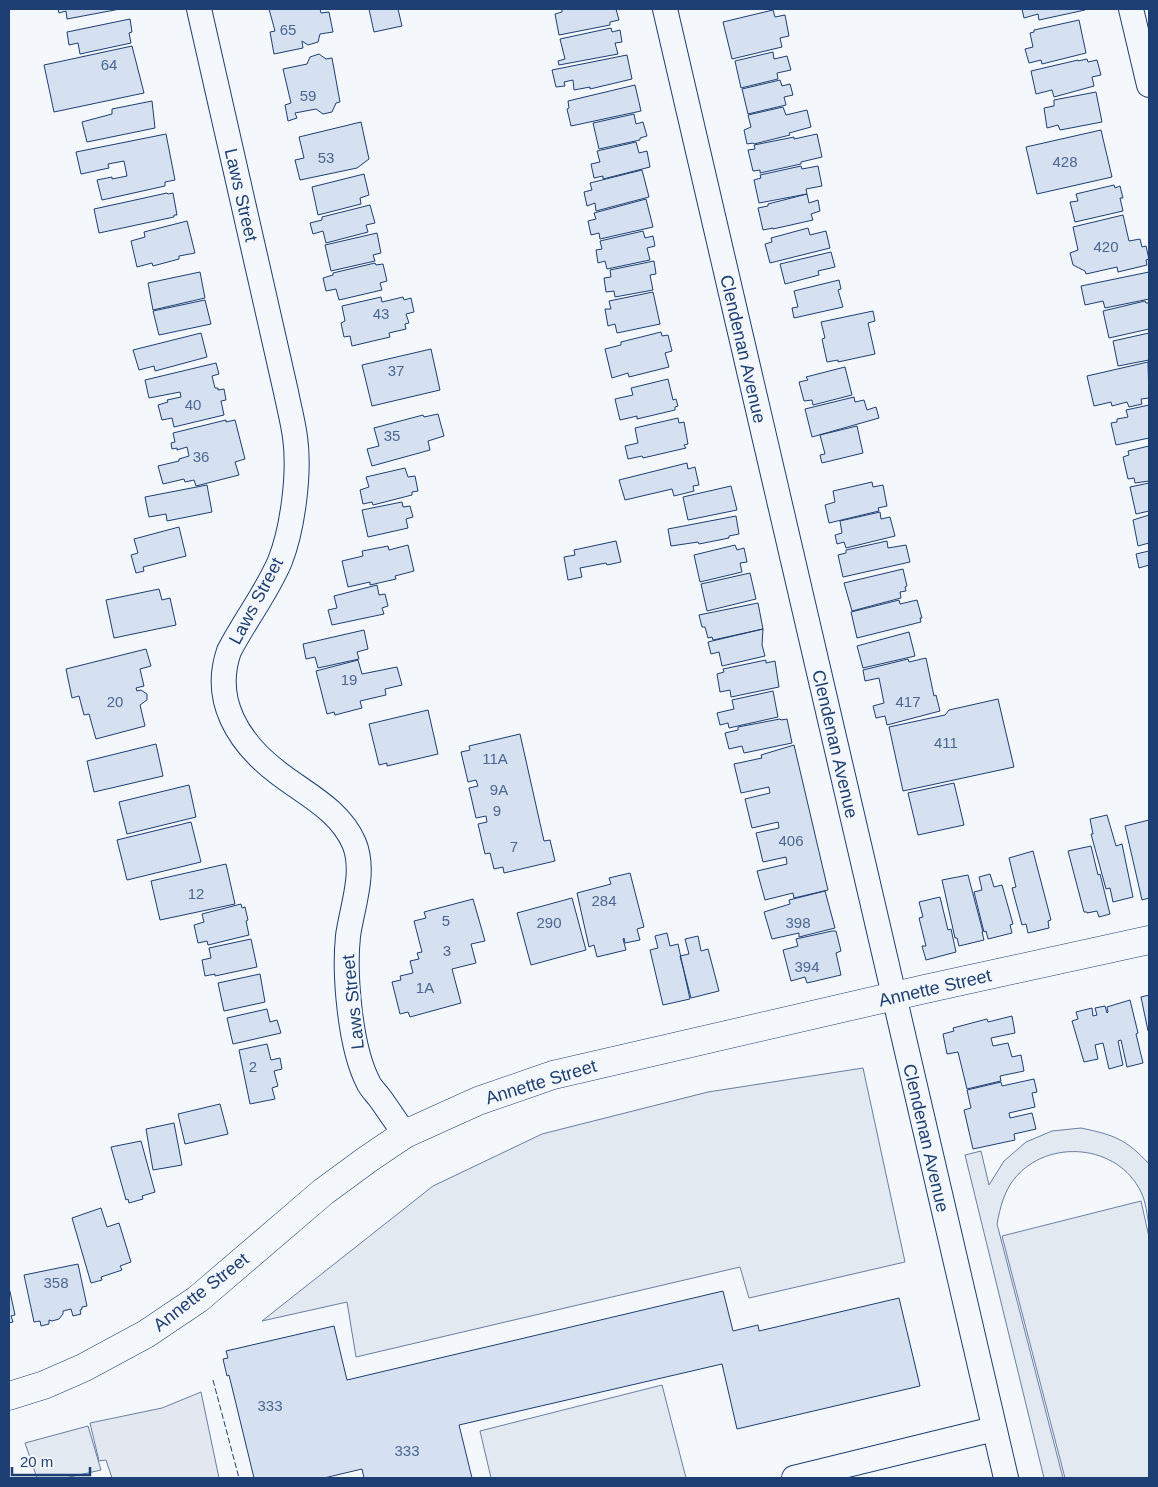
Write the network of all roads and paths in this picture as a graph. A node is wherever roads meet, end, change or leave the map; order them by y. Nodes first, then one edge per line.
1 (198, 9) edge
2 (664, 9) edge
3 (1131, 9) edge
4 (1149, 85) edge
5 (1149, 940) edge
6 (893, 997) junction
7 (405, 1134) junction
8 (9, 1396) edge
9 (994, 1429) junction
10 (794, 1478) edge
11 (1006, 1478) edge

1 - 7 street, Laws Street
2 - 6 street, Clendenan Avenue
3 - 4 street
5 - 6 street, Annette Street
6 - 7 street, Annette Street
6 - 9 street, Clendenan Avenue
7 - 8 street, Annette Street
9 - 10 street
9 - 11 street, Clendenan Avenue

